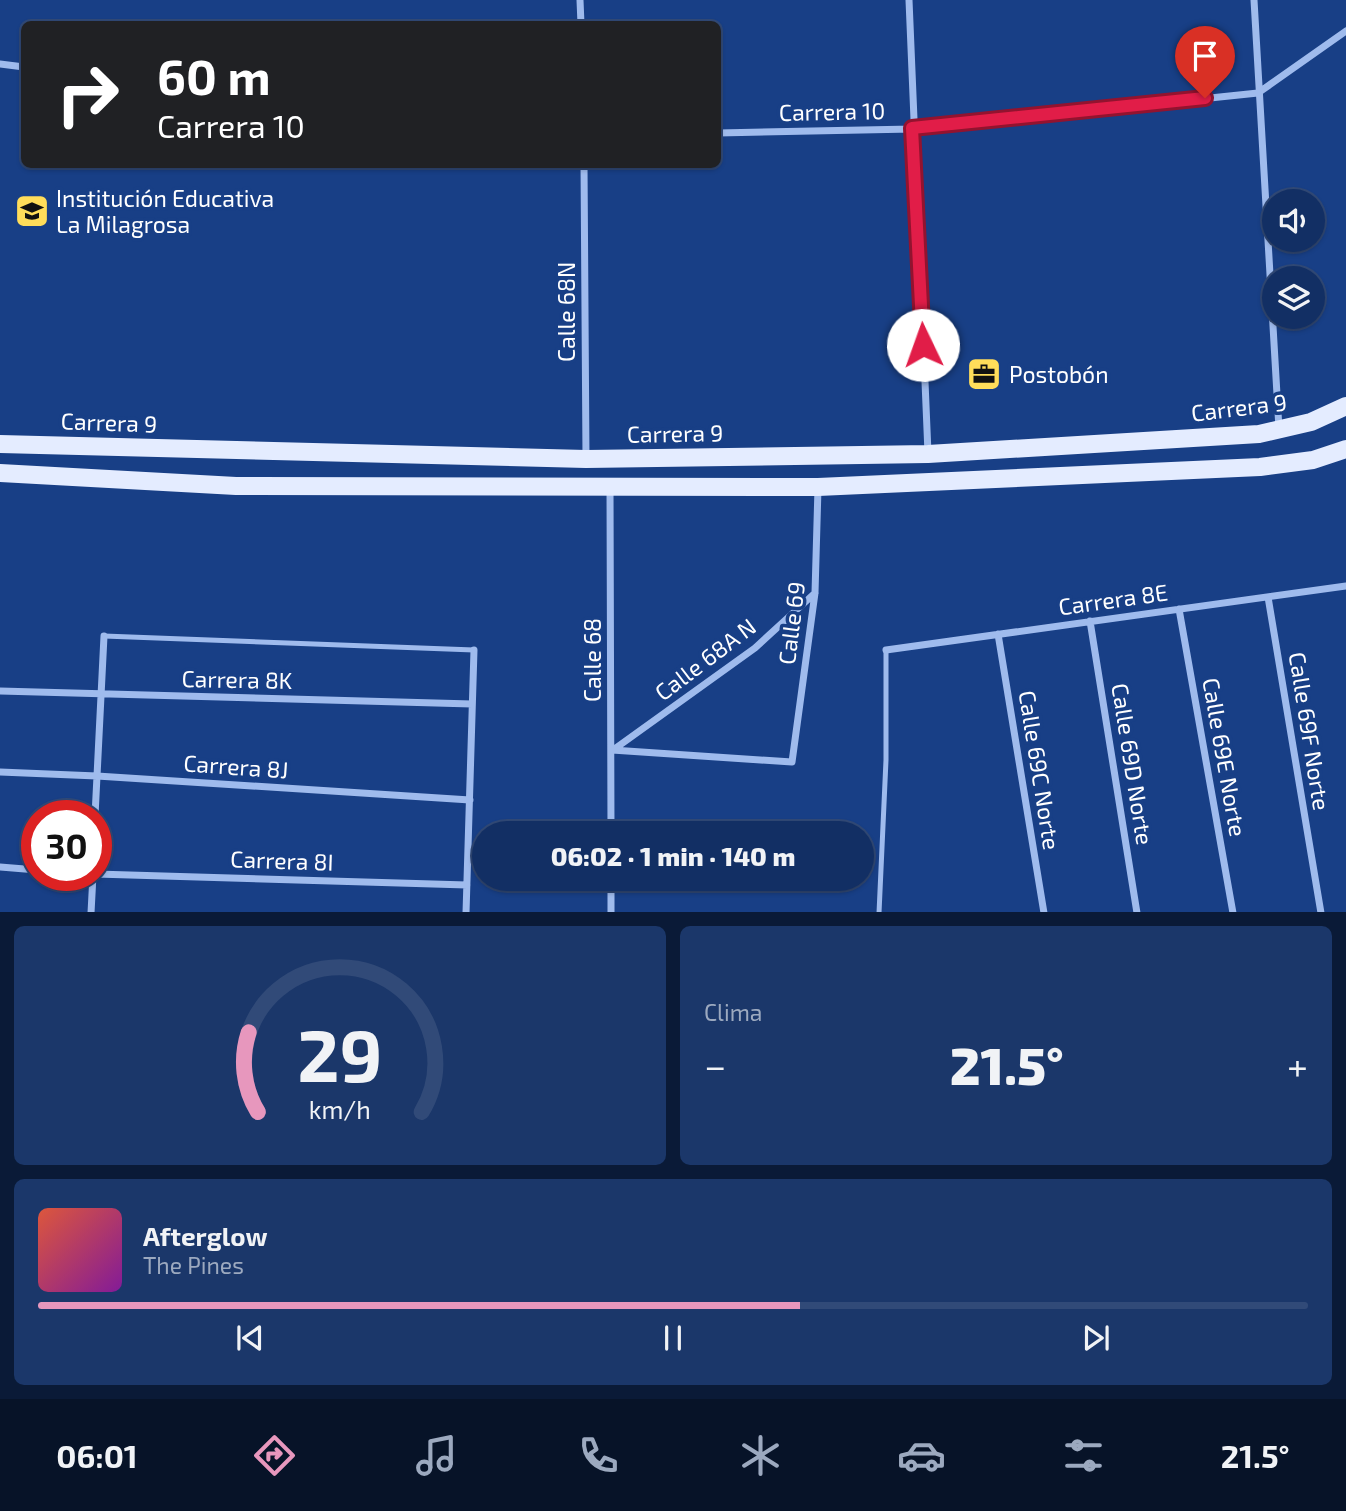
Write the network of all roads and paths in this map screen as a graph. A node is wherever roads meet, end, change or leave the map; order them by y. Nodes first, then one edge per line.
1 (580, 0) edge
2 (909, 0) edge
3 (1254, 0) edge
4 (581, 21) edge
5 (1346, 31) edge
6 (0, 64) edge
7 (21, 67) edge
8 (1258, 93) junction
9 (912, 128) junction
10 (721, 133) edge
11 (584, 168) edge
12 (1346, 406) edge
13 (1279, 430) junction
14 (0, 443) edge
15 (1346, 449) edge
16 (928, 454) junction
17 (586, 459) junction
18 (0, 473) edge
19 (610, 486) junction
20 (818, 487) junction
21 (1346, 586) edge
22 (815, 593) junction
23 (1268, 597) junction
24 (1179, 609) junction
25 (1090, 621) junction
26 (998, 634) junction
27 (104, 636) joint
28 (474, 650) joint
29 (886, 650) joint
30 (0, 691) edge
31 (102, 695) junction
32 (472, 704) junction
33 (612, 750) junction
34 (0, 772) edge
35 (97, 776) junction
36 (96, 800) edge
37 (470, 800) junction
38 (611, 821) edge
39 (0, 867) edge
40 (21, 869) edge
41 (112, 875) edge
42 (467, 885) junction
43 (93, 891) edge
44 (611, 891) edge
45 (91, 912) edge
46 (466, 912) edge
47 (611, 912) edge
48 (879, 912) edge
49 (1044, 912) edge
50 (1137, 912) edge
51 (1233, 912) edge
52 (1321, 912) edge

1 - 4 street
2 - 9 street
3 - 8 street
5 - 8 street, Carrera 10
6 - 7 street
8 - 9 street, Carrera 10
8 - 13 street
9 - 10 street, Carrera 10
9 - 16 street
11 - 17 street, Calle 68N
12 - 13 main road, Carrera 9
13 - 16 main road, Carrera 9
14 - 17 main road, Carrera 9
15 - 20 main road
16 - 17 main road, Carrera 9
18 - 19 main road
19 - 20 main road
19 - 33 street, Calle 68
20 - 22 street, Calle 69
21 - 23 street, Carrera 8E
22 - 33 street, Calle 68A N
22 - 33 street, Calle 69
23 - 24 street, Carrera 8E
23 - 52 street, Calle 69F Norte
24 - 25 street, Carrera 8E
24 - 51 street, Calle 69E Norte
25 - 26 street, Carrera 8E
25 - 50 street, Calle 69D Norte
26 - 29 street, Carrera 8E
26 - 49 street, Calle 69C Norte
27 - 28 lane
27 - 31 street
28 - 32 street
29 - 48 lane
30 - 31 street, Carrera 8K
31 - 32 street, Carrera 8K
31 - 35 street
32 - 37 street
33 - 38 street, Calle 68
34 - 35 street, Carrera 8J
35 - 36 street
35 - 37 street, Carrera 8J
37 - 42 street
39 - 40 street
41 - 42 street, Carrera 8I
42 - 46 street
43 - 45 street
44 - 47 street

